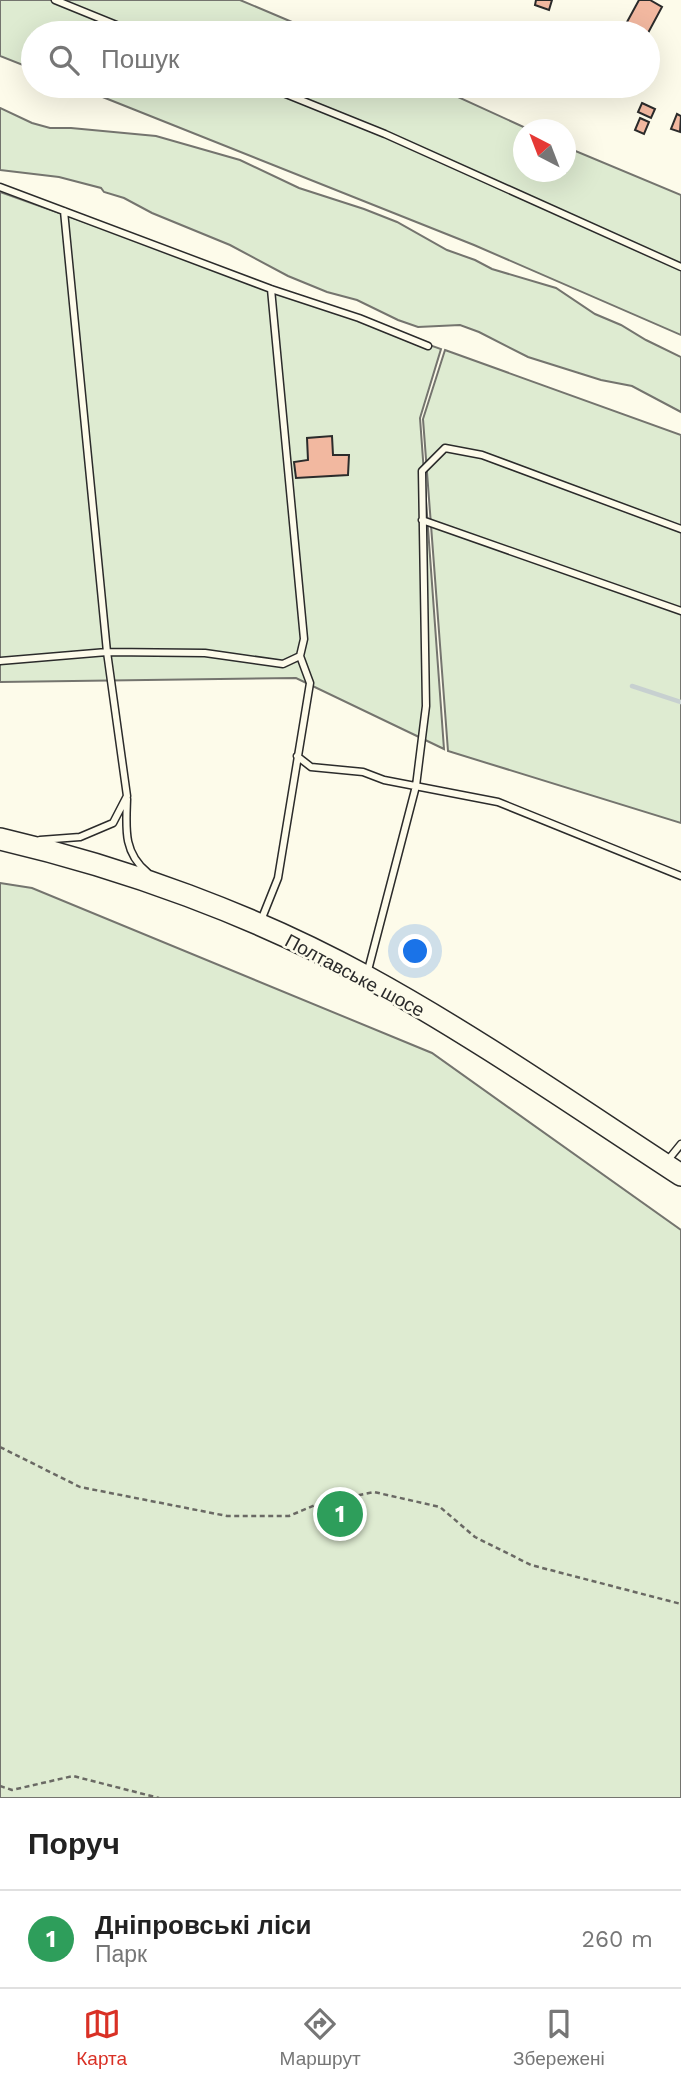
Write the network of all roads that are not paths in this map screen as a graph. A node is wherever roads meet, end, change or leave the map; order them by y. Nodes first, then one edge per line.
1 (55, 0) edge
2 (107, 21) edge
3 (296, 98) edge
4 (0, 187) edge
5 (64, 211) junction
6 (681, 267) edge
7 (271, 289) junction
8 (428, 346) dead end
9 (422, 520) junction
10 (681, 529) edge
11 (681, 611) edge
12 (107, 652) junction
13 (300, 656) junction
14 (0, 661) edge
15 (297, 756) junction
16 (416, 786) junction
17 (127, 796) junction
18 (7, 840) edge
19 (681, 876) edge
20 (167, 889) junction
21 (259, 926) junction
22 (366, 977) junction
23 (681, 1144) edge
24 (673, 1170) edge

1 - 2 lane
3 - 6 lane
4 - 5 lane
5 - 7 lane
5 - 12 lane
7 - 8 lane
7 - 13 lane
9 - 10 lane
9 - 11 lane
9 - 16 lane
12 - 13 lane
12 - 14 lane
12 - 17 lane
13 - 15 lane
15 - 16 lane
15 - 21 lane
16 - 19 lane
16 - 22 lane
17 - 18 lane
17 - 20 lane
18 - 20 main road, Полтавське шосе
20 - 21 main road, Полтавське шосе
21 - 22 main road, Полтавське шосе
22 - 24 main road, Полтавське шосе
23 - 24 lane

